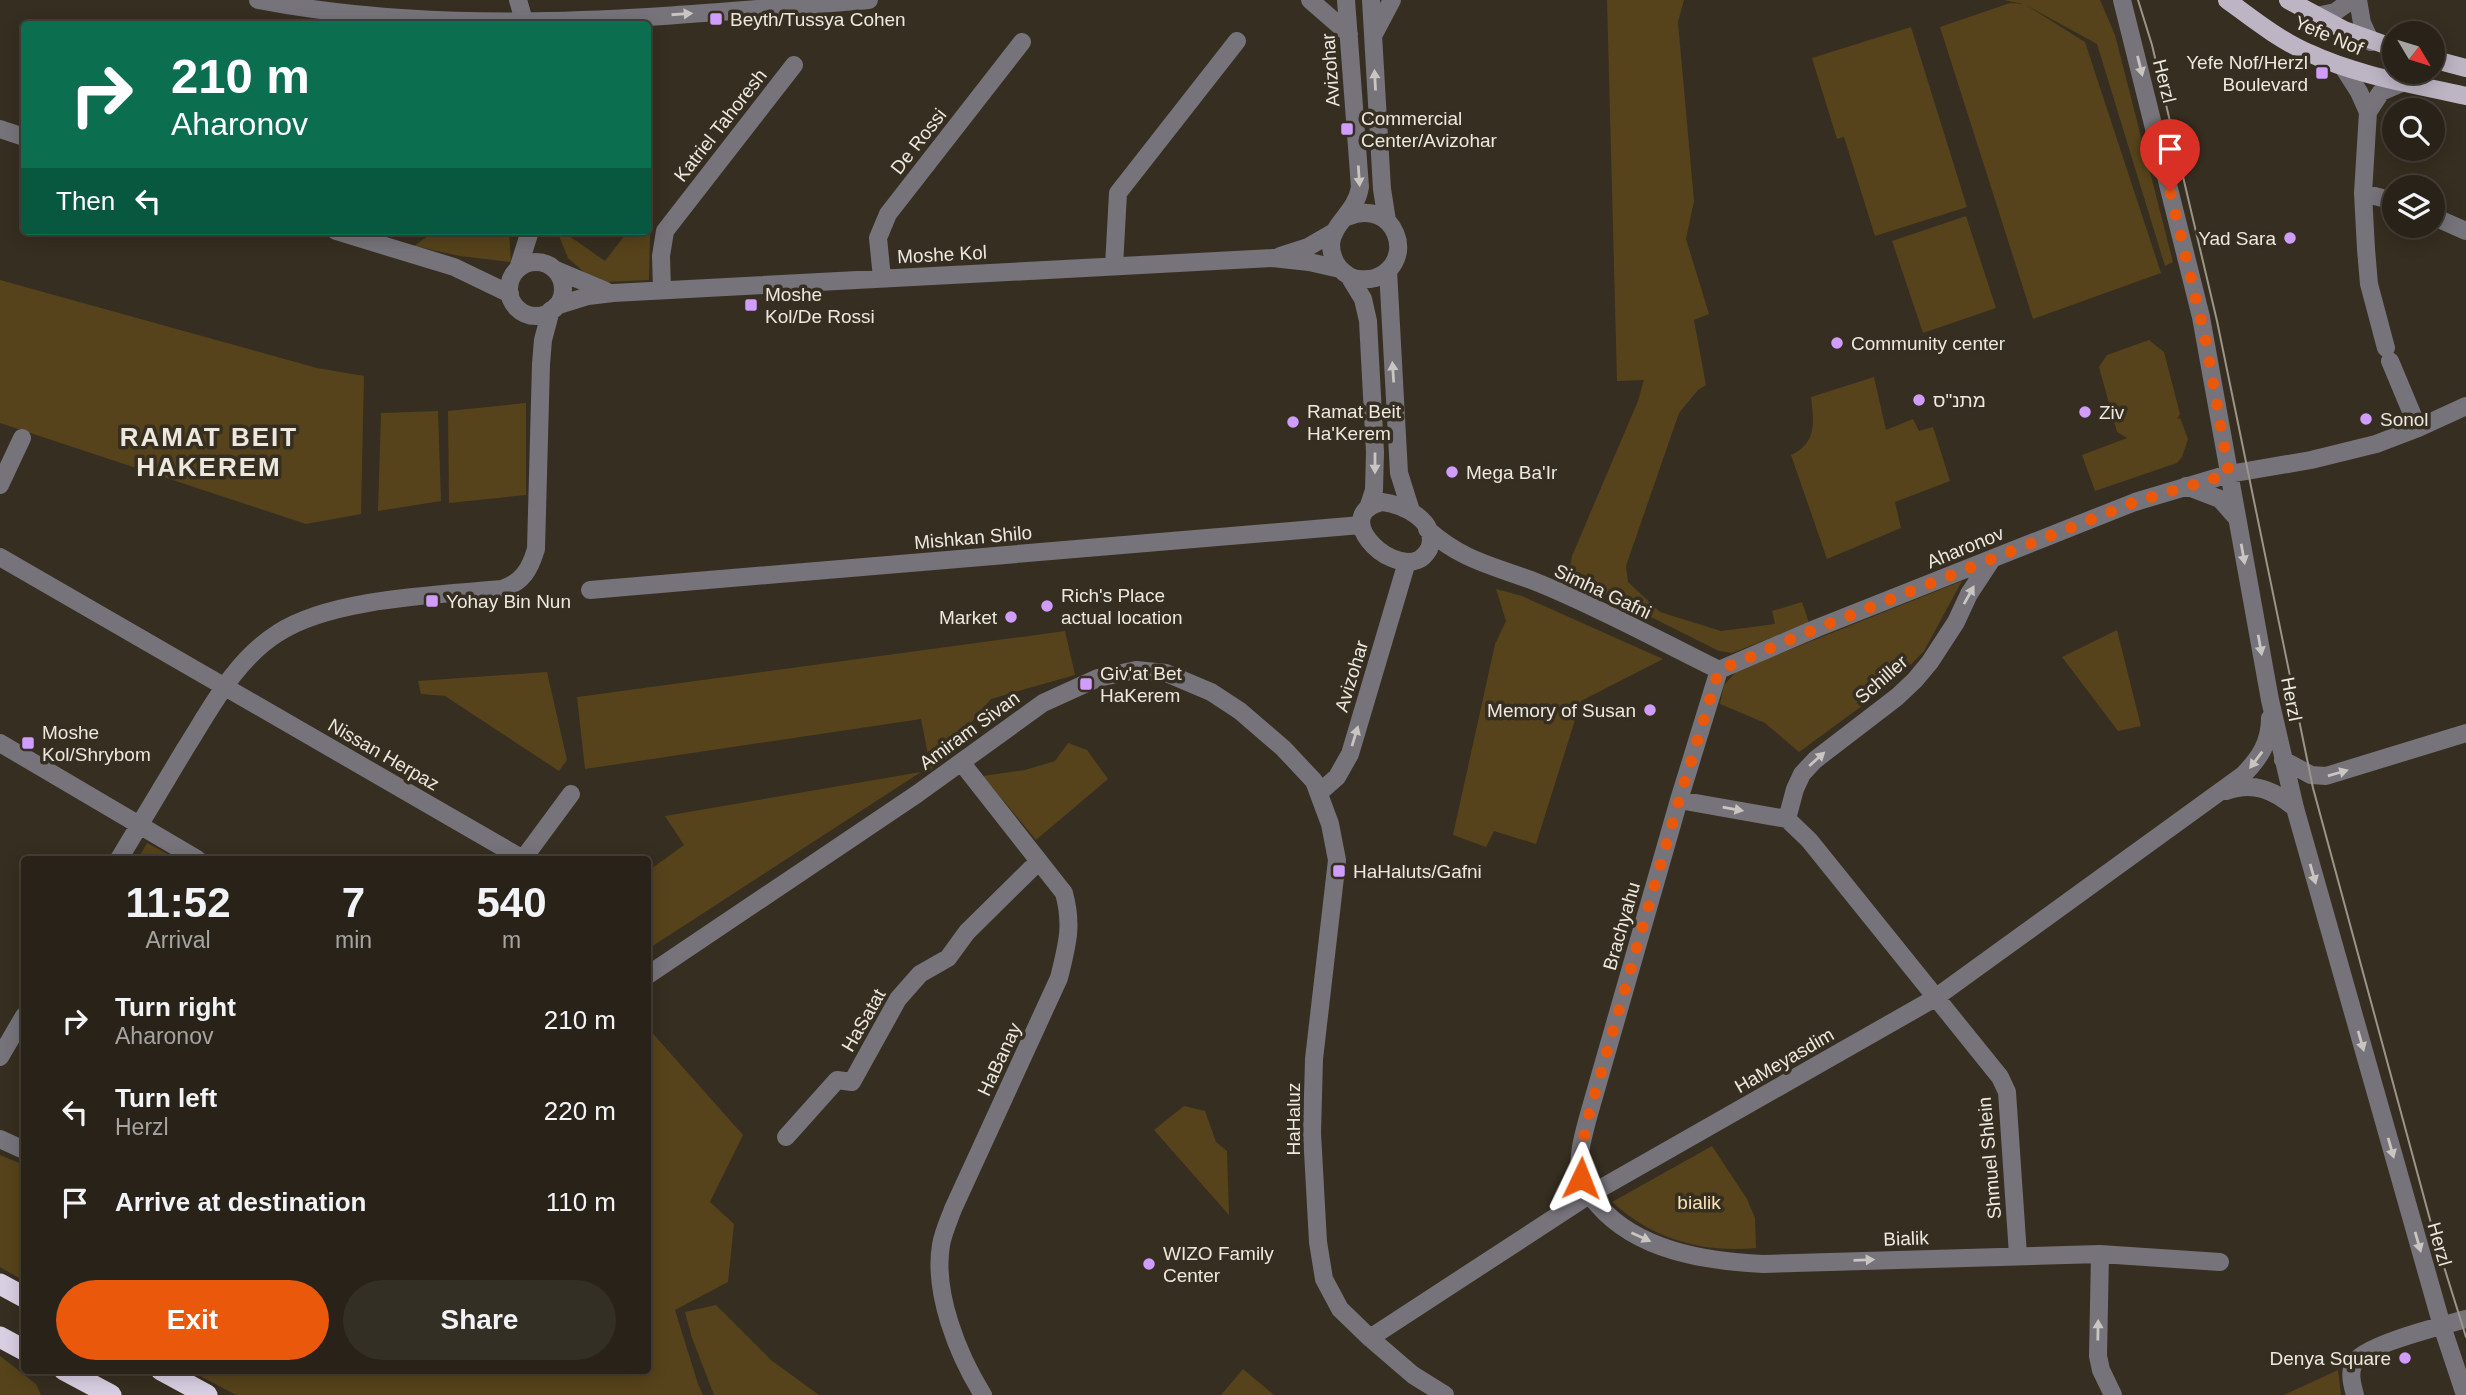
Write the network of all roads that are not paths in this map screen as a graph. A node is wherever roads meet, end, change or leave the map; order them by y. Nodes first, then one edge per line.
1 (258, 0) edge
2 (518, 0) edge
3 (869, 0) edge
4 (1310, 0) edge
5 (1346, 0) edge
6 (1371, 0) edge
7 (1392, 0) edge
8 (2122, 0) edge
9 (2227, 0) edge
10 (2288, 0) edge
11 (2351, 0) edge
12 (2358, 0) edge
13 (2317, 16) junction
14 (425, 21) edge
15 (524, 21) edge
16 (619, 21) edge
17 (1349, 34) junction
18 (1373, 38) junction
19 (1237, 41) dead end
20 (1022, 42) dead end
21 (2371, 42) junction
22 (2382, 45) edge
23 (2445, 62) edge
24 (794, 65) dead end
25 (2343, 67) junction
26 (2466, 68) edge
27 (2382, 77) edge
28 (2399, 84) edge
29 (2413, 84) edge
30 (2466, 96) edge
31 (2368, 112) junction
32 (0, 130) edge
33 (21, 136) edge
34 (2363, 193) junction
35 (2382, 198) edge
36 (1347, 217) junction
37 (1387, 221) junction
38 (2445, 222) edge
39 (2466, 231) edge
40 (1334, 232) junction
41 (349, 235) edge
42 (529, 235) edge
43 (539, 235) edge
44 (1273, 258) junction
45 (1114, 266) junction
46 (454, 267) junction
47 (552, 268) junction
48 (1388, 270) junction
49 (516, 271) junction
50 (1345, 273) junction
51 (882, 278) junction
52 (662, 290) junction
53 (613, 293) junction
54 (510, 295) junction
55 (554, 308) junction
56 (523, 313) junction
57 (541, 364) junction
58 (2466, 407) edge
59 (2416, 423) junction
60 (22, 438) dead end
61 (2229, 474) junction
62 (0, 485) edge
63 (2186, 486) junction
64 (1368, 508) junction
65 (1411, 512) junction
66 (2236, 517) junction
67 (1361, 525) junction
68 (1427, 529) junction
69 (1426, 554) junction
70 (0, 557) edge
71 (1465, 557) junction
72 (1992, 559) junction
73 (1407, 562) junction
74 (590, 590) dead end
75 (1719, 670) junction
76 (224, 686) junction
77 (2270, 700) junction
78 (2466, 733) edge
79 (0, 743) edge
80 (2283, 760) junction
81 (961, 762) junction
82 (1320, 792) junction
83 (570, 794) dead end
84 (1679, 800) junction
85 (2208, 801) junction
86 (2295, 808) junction
87 (1787, 819) junction
88 (140, 824) junction
89 (121, 856) edge
90 (192, 856) edge
91 (518, 856) edge
92 (525, 856) edge
93 (1039, 861) junction
94 (651, 973) edge
95 (1935, 998) junction
96 (21, 1021) edge
97 (0, 1057) edge
98 (786, 1137) dead end
99 (0, 1139) edge
100 (21, 1149) edge
101 (1589, 1195) junction
102 (2100, 1254) junction
103 (2018, 1255) junction
104 (2220, 1262) dead end
105 (0, 1284) edge
106 (21, 1295) edge
107 (2466, 1319) edge
108 (2442, 1326) junction
109 (0, 1337) edge
110 (1370, 1338) junction
111 (21, 1348) edge
112 (72, 1374) edge
113 (168, 1374) edge
114 (111, 1395) edge
115 (207, 1395) edge
116 (983, 1395) edge
117 (1445, 1395) edge
118 (2113, 1395) edge
119 (2354, 1395) edge
120 (2465, 1395) edge

1 - 14 street
2 - 15 street
16 -> 3 street
4 - 17 street
5 - 17 street, Avizohar
6 - 18 street
7 - 18 street
8 -> 61 street, Herzl
9 - 25 main road, Yefe Nof
10 - 13 main road, Yefe Nof
11 - 13 street
12 - 21 street
13 - 21 main road, Yefe Nof
17 -> 36 street, Avizohar
37 -> 18 street
19 - 45 street
20 - 51 street, De Rossi
21 - 22 main road, Yefe Nof
23 - 26 main road
24 - 52 street, Katriel Tahoresh
25 - 27 main road, Yefe Nof
25 - 31 street
28 - 31 street
29 - 30 main road, Yefe Nof
31 - 34 street
32 - 33 street
34 - 35 street
34 - 59 street
36 - 37 street
36 - 40 street, Avizohar
37 - 48 street
38 - 39 street
40 - 44 street, Moshe Kol
40 - 50 street
41 - 46 street
42 - 49 street
43 - 47 street
44 - 45 street, Moshe Kol
44 - 50 street, Moshe Kol
45 - 51 street, Moshe Kol
46 - 49 street
46 - 54 street
47 - 49 street
47 - 53 street, Moshe Kol
47 - 55 street
48 - 50 street
65 -> 48 street
49 - 54 street
50 -> 64 street
51 - 52 street, Moshe Kol
52 - 53 street, Moshe Kol
53 - 55 street, Moshe Kol
54 - 56 street
55 - 56 street
55 - 57 street
56 - 57 street
57 - 76 street
58 - 59 street, Aharonov
59 - 61 street, Aharonov
60 - 62 street
61 - 63 street, Aharonov
61 - 66 street, Herzl
63 - 66 street
63 - 72 street, Aharonov
64 - 65 street
64 - 67 street
65 - 68 street
66 -> 77 street, Herzl
67 - 73 street
67 - 74 street, Mishkan Shilo
68 - 69 street
68 - 71 street, Simha Gafni
69 - 71 street, Simha Gafni
69 - 73 street
70 - 76 street, Nissan Herpaz
71 - 75 street, Simha Gafni
72 - 75 street, Aharonov
87 -> 72 street, Schiller
82 -> 73 street, Avizohar
75 - 84 street, Brachyahu
76 - 88 street
76 - 91 street, Nissan Herpaz
77 - 80 street, Herzl
77 -> 85 street, HaMeyasdim
80 -> 78 street
79 - 88 street
80 - 86 street, Herzl
81 - 82 street, Amiram Sivan
81 - 93 street, HaBanay
81 - 94 street, Amiram Sivan
82 - 110 street, HaHaluz
83 - 92 street
84 -> 87 street
84 - 101 street, Brachyahu
85 - 86 street, HaMeyasdim
85 - 95 street, HaMeyasdim
86 -> 108 street, Herzl
87 - 95 street
88 - 89 street
88 - 90 street
93 - 98 street, HaSatat
93 - 116 street, HaBanay
95 - 101 street, HaMeyasdim
95 - 103 street, Shmuel Shlein
96 - 97 street
99 - 100 street
101 -> 103 street, Bialik
101 - 110 street, HaMeyasdim
102 - 103 street, Bialik
102 - 104 street, Bialik
118 -> 102 street
105 - 106 highway
107 - 108 street
108 - 119 street
108 - 120 street, Herzl
109 - 111 highway
110 - 117 street, HaHaluz
112 - 114 highway
113 - 115 highway

